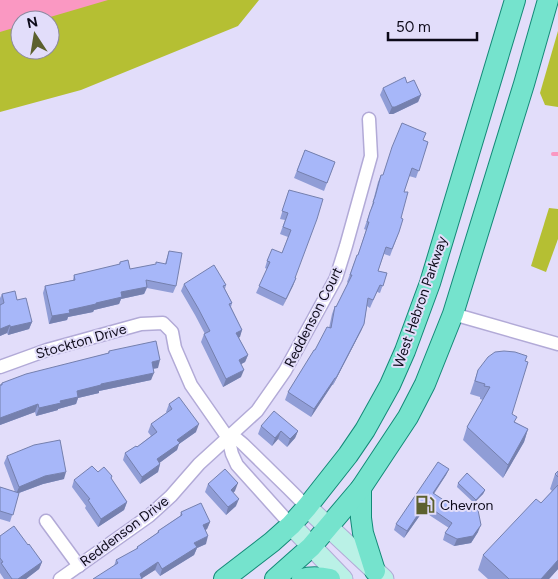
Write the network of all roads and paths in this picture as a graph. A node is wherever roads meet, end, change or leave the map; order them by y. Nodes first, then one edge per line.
1 (515, 0) edge
2 (548, 0) edge
3 (370, 119) dead end
4 (453, 314) junction
5 (558, 344) edge
6 (0, 367) edge
7 (228, 438) junction
8 (361, 488) junction
9 (307, 507) junction
10 (46, 521) dead end
11 (291, 525) junction
12 (328, 528) junction
13 (311, 546) junction
14 (79, 566) junction
15 (380, 575) edge
16 (60, 579) edge
17 (224, 579) edge
18 (275, 579) edge
19 (302, 579) edge
20 (330, 579) edge
21 (343, 579) edge

1 - 9 main road, West Hebron Parkway
2 - 4 main road
3 - 7 street, Reddenson Court
4 - 5 street
4 - 8 main road
6 - 7 street, Stockton Drive
7 - 9 street
7 - 11 street
7 - 14 street, Reddenson Drive
8 - 12 main road
8 - 15 main road
9 - 11 main road, West Hebron Parkway
9 - 12 street
10 - 14 street
11 - 13 street
11 - 17 main road, West Hebron Parkway
12 - 13 main road
12 - 15 street
13 - 18 main road
13 - 21 street
14 - 16 street, Reddenson Drive
19 - 20 main road

